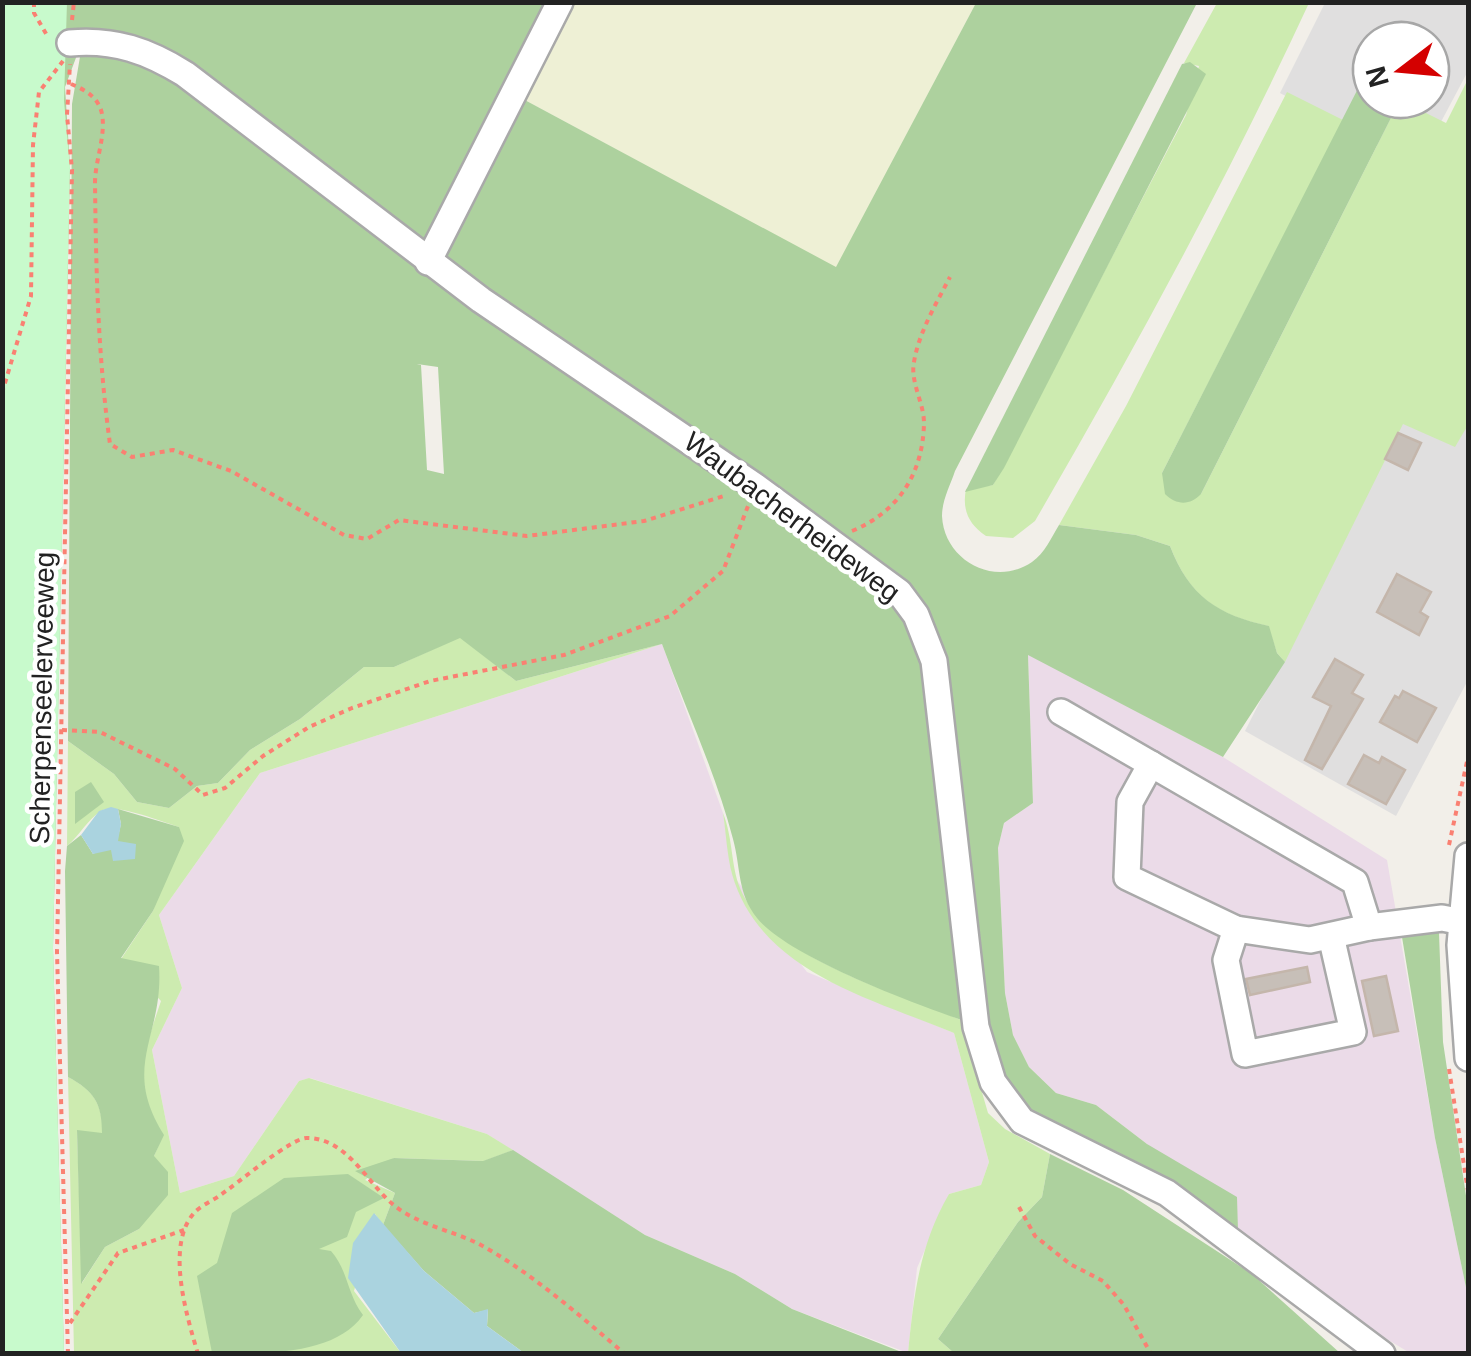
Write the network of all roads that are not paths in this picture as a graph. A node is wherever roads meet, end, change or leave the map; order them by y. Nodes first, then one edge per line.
1 (560, 2) edge
2 (70, 43) road end
3 (428, 262) junction
4 (1061, 712) dead end
5 (1151, 764) junction
6 (1468, 856) edge
7 (1457, 921) edge
8 (1370, 928) junction
9 (1236, 929) junction
10 (1331, 936) junction
11 (1468, 1058) edge
12 (1382, 1354) edge

1 - 3 street
2 - 3 street, Waubacherheideweg
3 - 12 street, Waubacherheideweg
4 - 5 street
5 - 8 street
5 - 9 street
6 - 7 street
7 - 8 street
7 - 11 street
8 - 10 street
9 - 10 street
9 - 10 street

